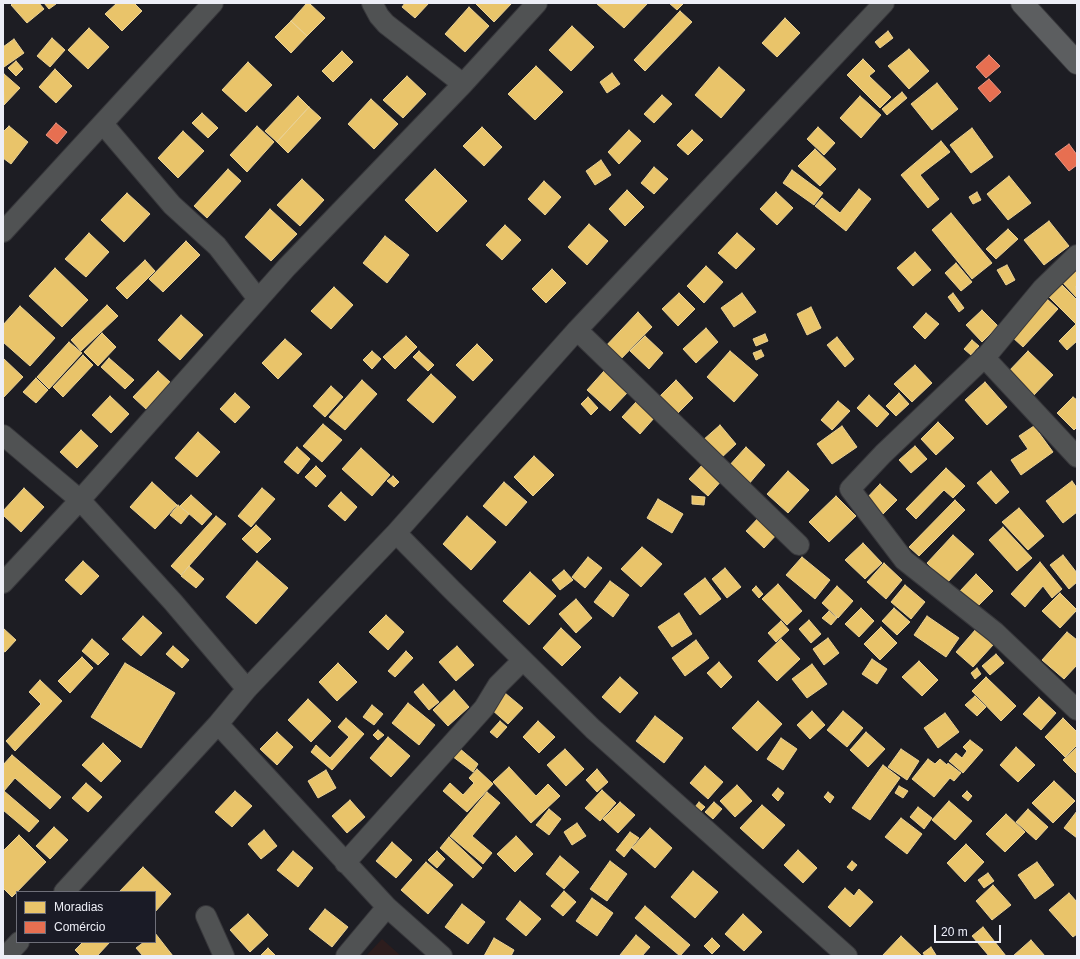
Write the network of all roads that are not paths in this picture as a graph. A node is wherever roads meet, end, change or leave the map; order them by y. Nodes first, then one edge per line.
1 (213, 3) edge
2 (372, 3) edge
3 (537, 3) edge
4 (884, 3) edge
5 (1022, 3) edge
6 (1077, 63) edge
7 (463, 84) junction
8 (103, 124) junction
9 (3, 232) edge
10 (1077, 255) edge
11 (258, 299) junction
12 (576, 330) junction
13 (984, 357) junction
14 (3, 435) edge
15 (1077, 458) edge
16 (80, 500) junction
17 (396, 533) junction
18 (799, 545) dead end
19 (3, 583) edge
20 (523, 660) junction
21 (247, 689) junction
22 (1077, 710) edge
23 (218, 724) junction
24 (345, 863) junction
25 (65, 891) edge
26 (387, 907) junction
27 (206, 916) dead end
28 (18, 943) edge
29 (6, 956) edge
30 (224, 956) edge
31 (346, 956) edge
32 (442, 956) edge
33 (847, 956) edge

1 - 8 street
2 - 7 street
3 - 7 street
4 - 12 street
5 - 6 main road
7 - 11 street
8 - 9 street
8 - 11 street
10 - 13 street
11 - 16 street
12 - 17 street
12 - 18 street
13 - 15 street
13 - 22 street
14 - 16 street
16 - 19 street
16 - 21 street
17 - 20 street
17 - 21 street
20 - 24 street
20 - 33 street
21 - 23 street
23 - 24 street
23 - 25 street
24 - 26 street
26 - 31 street
26 - 32 street
27 - 30 street
28 - 29 street

